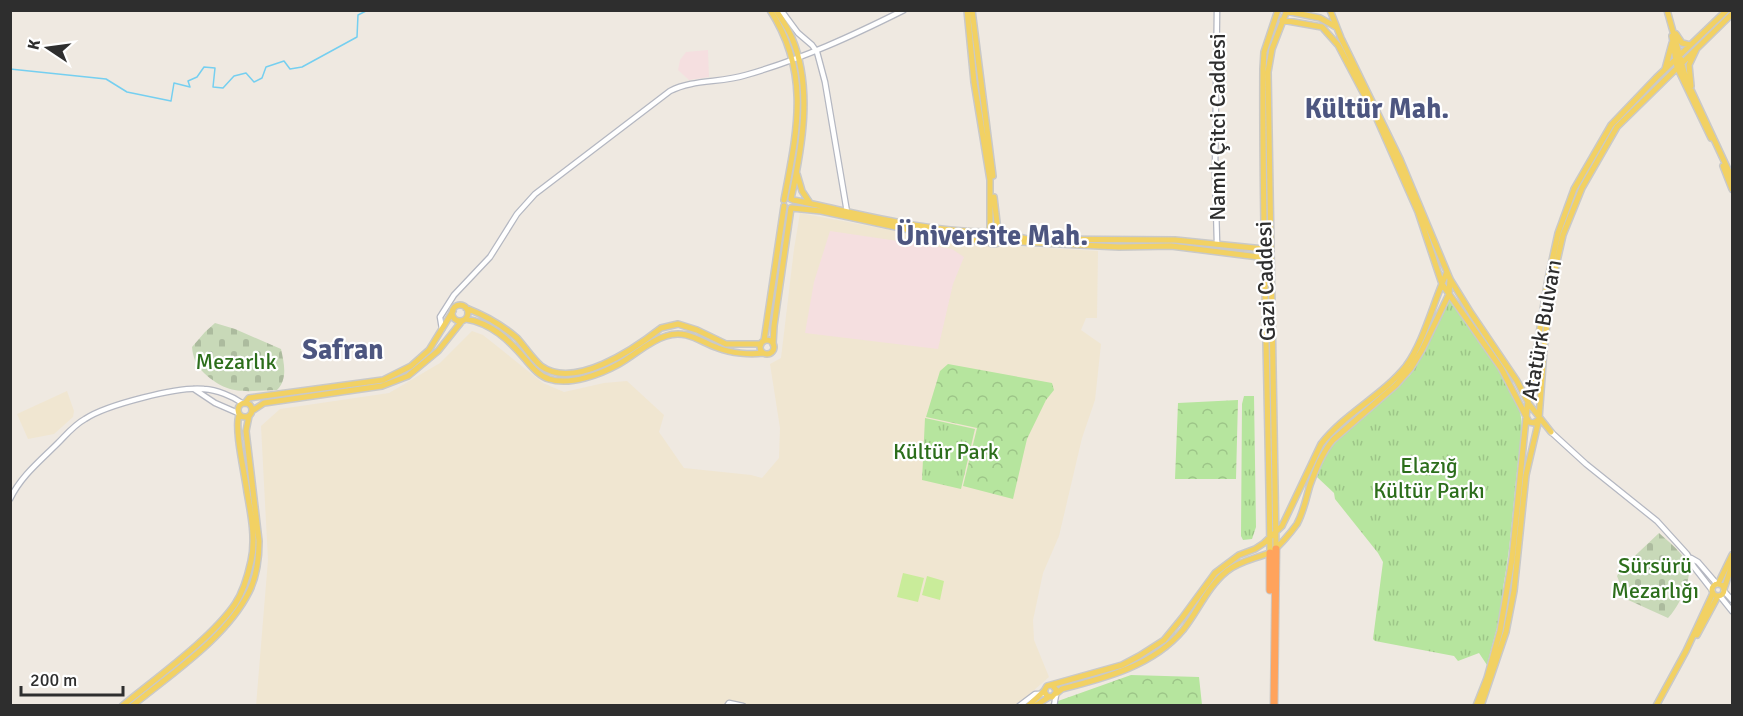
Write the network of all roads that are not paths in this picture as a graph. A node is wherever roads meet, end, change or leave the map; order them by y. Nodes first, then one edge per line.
1 (770, 10) edge
2 (776, 10) edge
3 (781, 10) edge
4 (904, 10) edge
5 (967, 10) edge
6 (972, 10) edge
7 (1217, 10) edge
8 (1278, 10) edge
9 (1666, 10) edge
10 (1727, 10) edge
11 (1286, 11) edge
12 (1327, 11) edge
13 (1732, 14) edge
14 (1317, 17) junction
15 (1275, 19) junction
16 (1325, 20) junction
17 (1284, 21) junction
18 (1313, 25) junction
19 (1322, 27) junction
20 (1338, 28) junction
21 (1674, 32) junction
22 (1673, 41) junction
23 (1690, 45) junction
24 (1696, 48) junction
25 (817, 52) junction
26 (796, 59) junction
27 (1678, 62) junction
28 (1665, 70) junction
29 (1662, 82) junction
30 (1684, 83) junction
31 (1690, 88) junction
32 (797, 173) junction
33 (1732, 178) edge
34 (1732, 189) edge
35 (792, 199) junction
36 (784, 203) junction
37 (812, 204) junction
38 (791, 208) junction
39 (847, 212) junction
40 (990, 231) junction
41 (998, 232) junction
42 (989, 240) junction
43 (999, 241) junction
44 (1217, 243) junction
45 (1263, 249) junction
46 (1271, 250) junction
47 (1264, 258) junction
48 (1271, 259) junction
49 (1447, 272) junction
50 (1450, 279) junction
51 (1442, 284) junction
52 (1449, 294) junction
53 (466, 308) junction
54 (453, 311) junction
55 (464, 320) junction
56 (442, 329) junction
57 (763, 342) junction
58 (773, 344) junction
59 (764, 353) junction
60 (194, 389) junction
61 (244, 403) junction
62 (1529, 404) junction
63 (239, 414) junction
64 (251, 414) junction
65 (1526, 419) junction
66 (1537, 419) junction
67 (1551, 432) junction
68 (10, 499) edge
69 (1276, 531) junction
70 (1270, 537) junction
71 (1273, 551) junction
72 (1732, 555) edge
73 (1691, 558) junction
74 (1732, 565) edge
75 (1718, 584) junction
76 (1719, 592) junction
77 (1732, 600) edge
78 (1732, 611) edge
79 (1053, 686) junction
80 (1043, 693) junction
81 (1053, 696) junction
82 (122, 705) edge
83 (132, 705) edge
84 (727, 705) edge
85 (744, 705) edge
86 (1019, 705) edge
87 (1028, 705) edge
88 (1035, 705) edge
89 (1054, 705) edge
90 (1272, 705) edge
91 (1476, 705) edge
92 (1481, 705) edge
93 (1658, 705) edge

1 - 26 main road
2 - 26 main road
3 - 25 street
4 - 25 street
5 - 40 main road
6 - 41 main road
7 - 44 street, Namık Çitci Caddesi
8 - 15 main road, Gazi Caddesi
9 - 21 main road
10 - 23 main road, Atatürk Bulvarı
11 - 14 main road
11 - 17 main road, Gazi Caddesi
12 - 14 main road
12 - 16 main road
12 - 20 main road
13 - 24 main road, Atatürk Bulvarı
14 - 16 main road
14 - 18 main road
15 - 17 main road
15 - 45 main road, Gazi Caddesi
16 - 19 main road
16 - 20 main road
17 - 18 main road
17 - 46 main road, Gazi Caddesi
18 - 19 main road
19 - 51 main road
20 - 49 main road
21 - 22 main road
21 - 23 main road
21 - 27 main road
22 - 27 main road
22 - 28 main road
23 - 27 main road, Atatürk Bulvarı
24 - 27 main road, Atatürk Bulvarı
24 - 31 main road
25 - 26 street
25 - 39 street
26 - 32 main road
26 - 36 main road
26 - 56 street
27 - 28 main road, Atatürk Bulvarı
27 - 29 main road, Atatürk Bulvarı
27 - 30 main road
27 - 31 main road
28 - 62 main road, Atatürk Bulvarı
29 - 30 main road
29 - 66 main road, Atatürk Bulvarı
30 - 34 main road
31 - 33 main road
32 - 35 main road
32 - 37 main road
35 - 36 main road
35 - 37 main road
35 - 38 main road
36 - 38 main road
36 - 57 main road
37 - 39 main road
38 - 42 main road
38 - 58 main road
39 - 40 main road
40 - 41 main road
40 - 42 main road
41 - 43 main road
41 - 44 main road
42 - 43 main road
43 - 47 main road
44 - 45 main road
45 - 46 main road
45 - 47 main road, Gazi Caddesi
46 - 48 main road, Gazi Caddesi
47 - 48 main road
47 - 70 main road, Gazi Caddesi
48 - 69 main road, Gazi Caddesi
49 - 50 main road
49 - 51 main road
50 - 52 main road
50 - 62 main road
51 - 52 main road
51 - 69 main road
52 - 65 main road
52 - 71 main road
53 - 54 main road
53 - 55 main road
53 - 57 main road
54 - 55 main road
54 - 56 main road
55 - 59 main road
55 - 64 main road
56 - 61 main road
57 - 58 main road
57 - 59 main road
58 - 59 main road
60 - 61 street
60 - 63 street
60 - 68 street
61 - 63 main road
61 - 64 main road
62 - 65 main road, Atatürk Bulvarı
62 - 66 main road
63 - 64 main road
63 - 82 main road
64 - 83 main road
65 - 66 main road
65 - 91 main road, Atatürk Bulvarı
66 - 67 main road
66 - 67 main road
66 - 92 main road, Atatürk Bulvarı
67 - 73 street
69 - 70 main road
69 - 71 main road, Gazi Caddesi
70 - 71 main road, Gazi Caddesi
70 - 79 main road
71 - 81 main road
71 - 90 highway
72 - 75 main road
73 - 75 street
73 - 76 street
74 - 76 main road
75 - 76 main road
76 - 77 street
76 - 78 street
76 - 93 main road
79 - 80 main road
79 - 81 main road
80 - 81 main road
80 - 86 street
80 - 87 main road
81 - 88 main road
81 - 89 street
84 - 85 street

